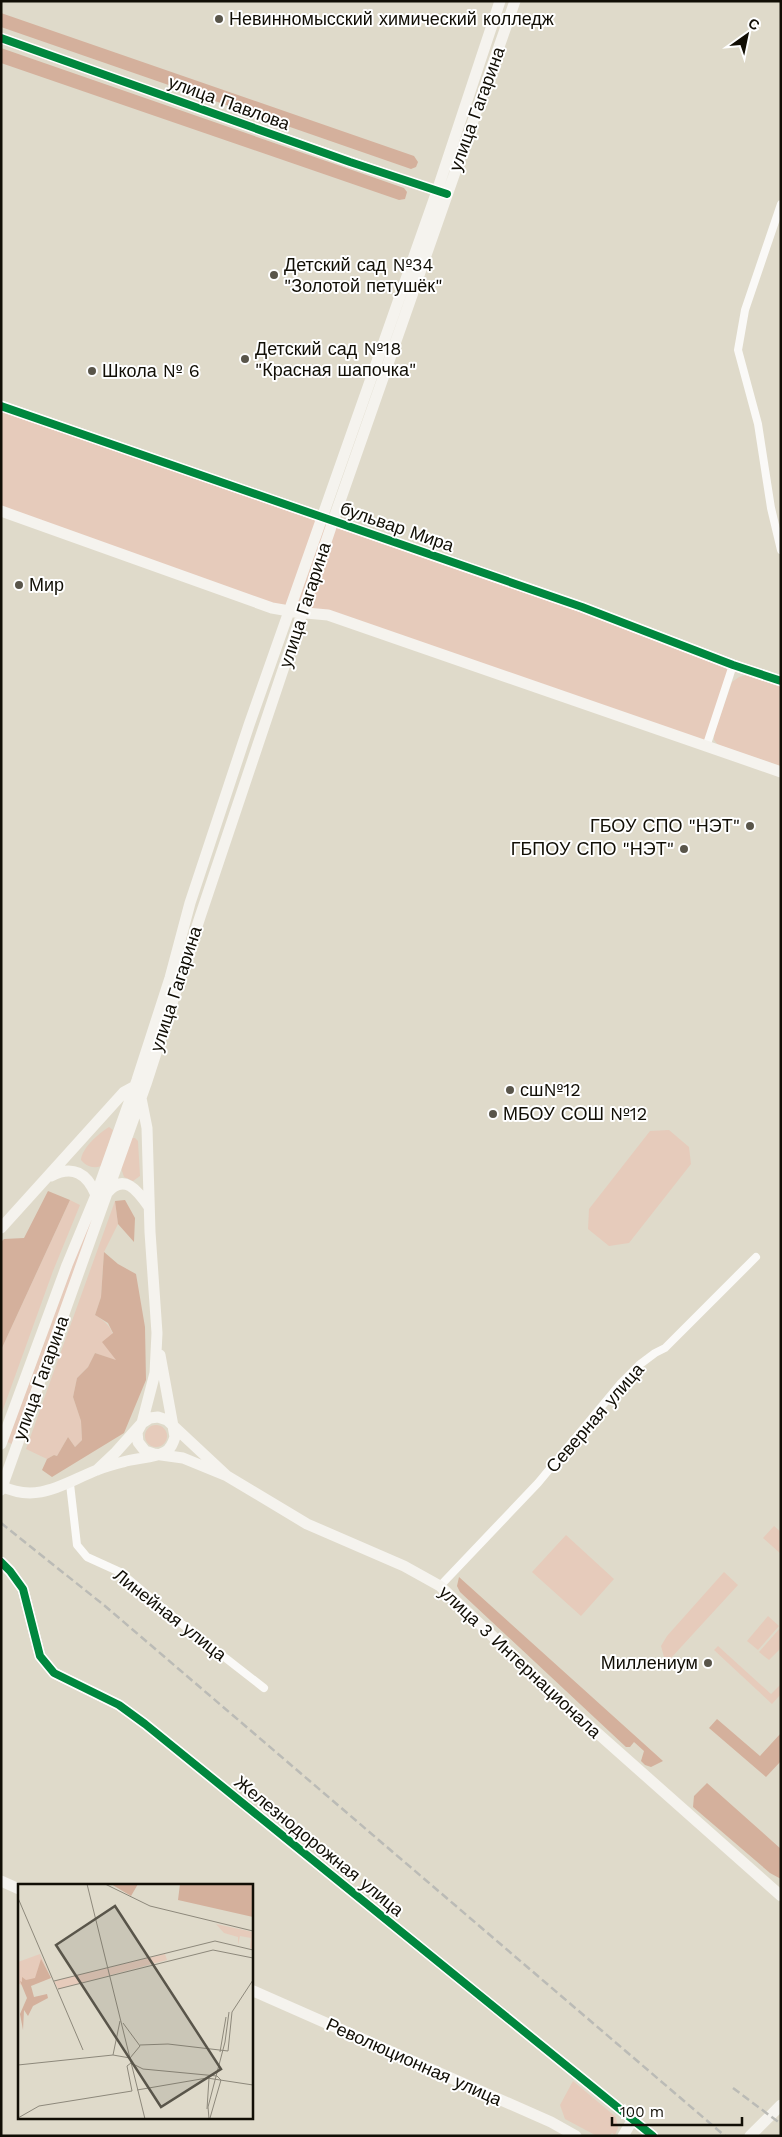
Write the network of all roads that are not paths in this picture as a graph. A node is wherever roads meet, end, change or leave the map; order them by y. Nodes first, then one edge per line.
1 (500, 1) edge
2 (515, 1) edge
3 (1, 38) edge
4 (442, 192) junction
5 (781, 204) edge
6 (1, 406) edge
7 (1, 511) edge
8 (327, 519) junction
9 (781, 550) edge
10 (288, 611) junction
11 (302, 613) junction
12 (733, 665) junction
13 (781, 681) edge
14 (706, 747) junction
15 (781, 772) edge
16 (135, 1086) junction
17 (141, 1097) junction
18 (47, 1178) junction
19 (100, 1196) junction
20 (149, 1207) junction
21 (1, 1228) edge
22 (756, 1258) dead end
23 (157, 1333) junction
24 (142, 1423) junction
25 (173, 1427) junction
26 (2, 1442) edge
27 (154, 1454) junction
28 (97, 1470) junction
29 (226, 1476) junction
30 (70, 1484) junction
31 (1, 1486) edge
32 (1, 1490) edge
33 (1, 1562) edge
34 (440, 1586) junction
35 (264, 1688) dead end
36 (1, 1881) edge
37 (18, 1888) edge
38 (781, 1896) edge
39 (252, 1990) edge
40 (781, 2105) edge
41 (633, 2118) junction
42 (576, 2136) edge
43 (623, 2136) edge
44 (653, 2136) edge
45 (750, 2136) edge

1 - 4 main road, улица Гагарина
2 - 4 main road, улица Гагарина
3 - 4 street, улица Павлова
4 - 8 main road, улица Гагарина
5 - 9 street
6 - 8 main road, бульвар Мира
7 - 10 main road
8 - 10 main road, улица Гагарина
8 - 11 main road, улица Гагарина
8 - 12 main road, бульвар Мира
10 - 11 main road
10 - 16 main road, улица Гагарина
11 - 14 main road
11 - 17 main road, улица Гагарина
12 - 13 main road, бульвар Мира
12 - 14 street
14 - 15 main road
16 - 18 main road
16 - 19 main road, улица Гагарина
17 - 19 main road, улица Гагарина
17 - 20 main road, улица Гагарина
18 - 19 main road
18 - 21 main road
19 - 20 main road
19 - 26 main road, улица Гагарина
19 - 32 main road, улица Гагарина
20 - 23 main road, улица Гагарина
22 - 34 street, Северная улица
23 - 24 main road, улица Гагарина
23 - 25 main road, улица Гагарина
24 - 25 main road
24 - 27 main road
24 - 28 main road
25 - 27 main road
25 - 29 main road, улица 3 Интернационала
27 - 28 main road
27 - 29 main road, улица 3 Интернационала
28 - 30 main road
29 - 34 main road, улица 3 Интернационала
30 - 31 main road
30 - 35 street, Линейная улица
33 - 41 main road, Железнодорожная улица
34 - 38 main road, улица 3 Интернационала
36 - 37 main road
39 - 42 main road, Революционная улица
40 - 45 main road
41 - 43 main road
41 - 44 main road, Железнодорожная улица

